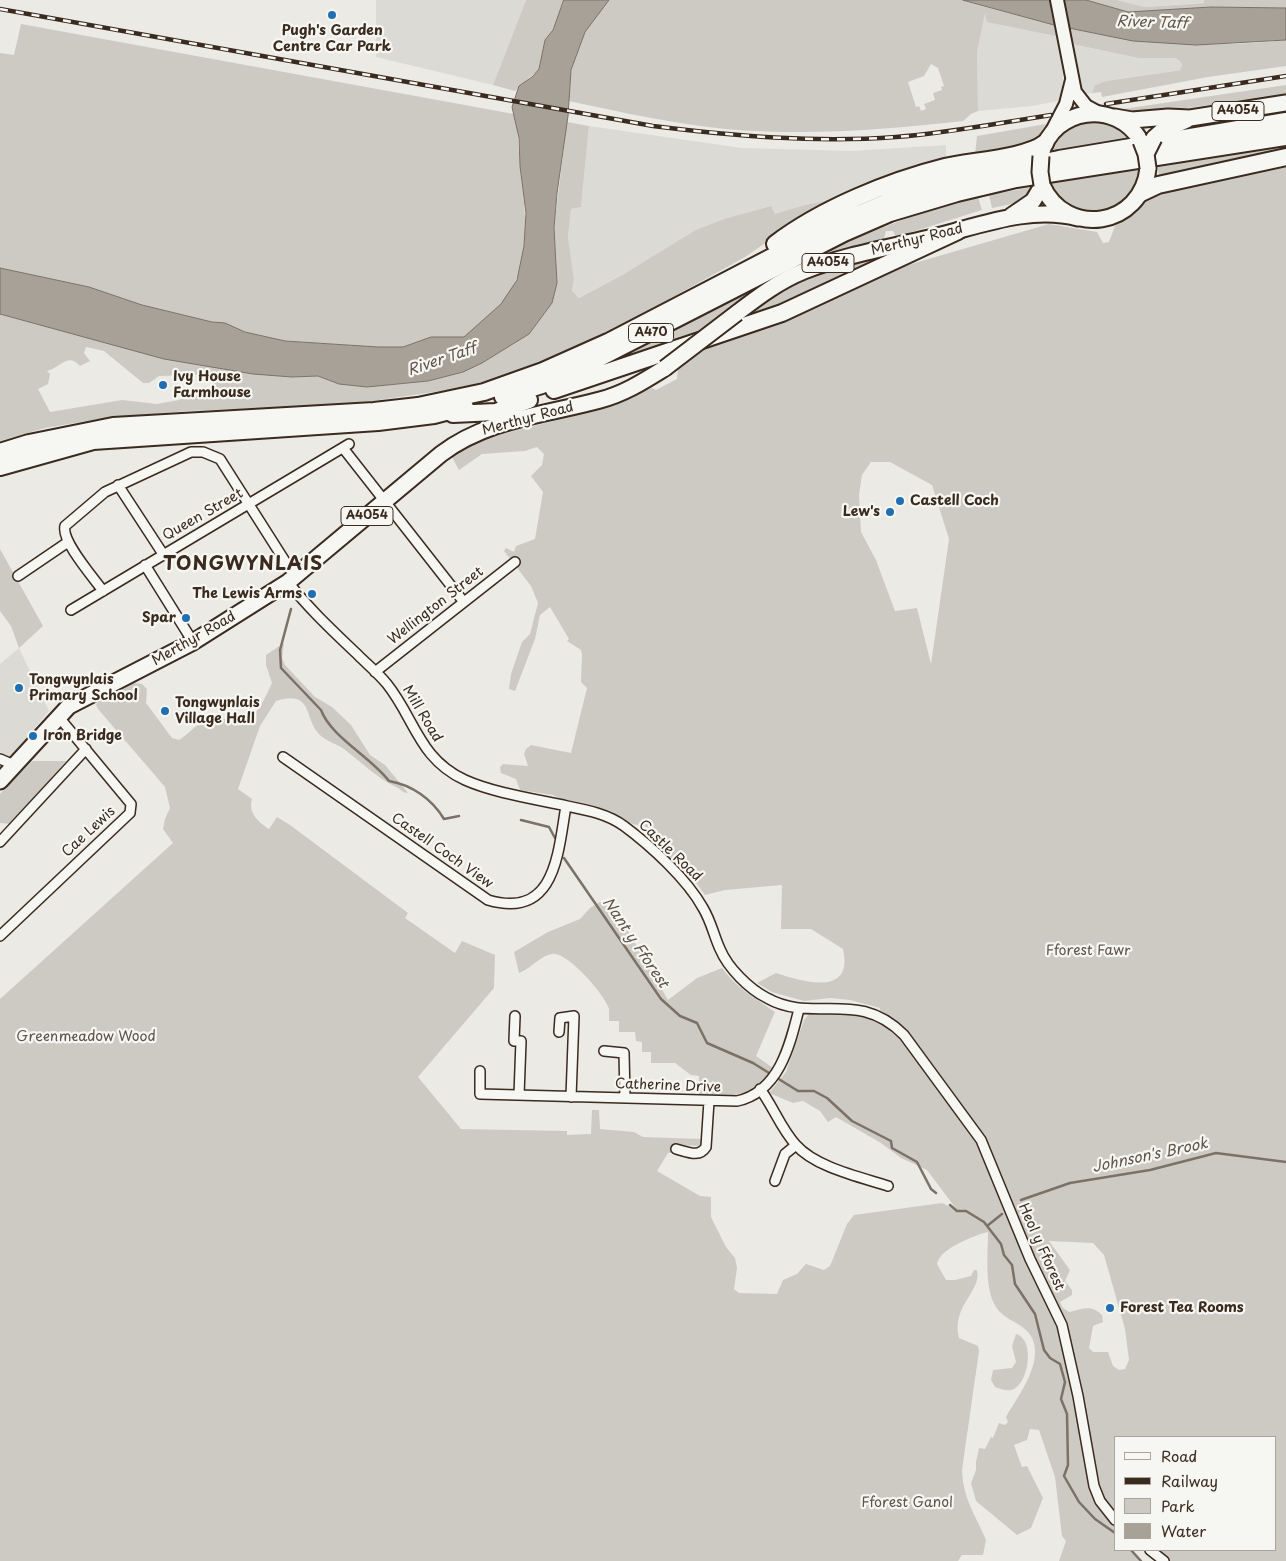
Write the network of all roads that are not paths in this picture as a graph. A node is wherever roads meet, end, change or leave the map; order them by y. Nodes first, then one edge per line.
1 (1056, 0) edge
2 (1072, 80) junction
3 (1286, 103) edge
4 (1099, 114) junction
5 (1115, 117) junction
6 (1190, 118) junction
7 (1286, 121) edge
8 (1286, 136) edge
9 (1045, 145) junction
10 (1147, 150) junction
11 (1286, 157) edge
12 (1042, 185) junction
13 (1141, 193) junction
14 (1008, 218) junction
15 (1078, 218) junction
16 (958, 230) junction
17 (733, 276) junction
18 (434, 415) junction
19 (0, 452) edge
20 (0, 467) edge
21 (118, 485) junction
22 (383, 502) junction
23 (250, 504) junction
24 (68, 542) junction
25 (163, 554) junction
26 (515, 562) dead end
27 (145, 565) junction
28 (18, 576) dead end
29 (291, 579) junction
30 (103, 591) junction
31 (463, 601) junction
32 (71, 610) dead end
33 (193, 642) junction
34 (375, 672) junction
35 (58, 716) junction
36 (86, 749) junction
37 (283, 757) dead end
38 (7, 762) edge
39 (0, 781) edge
40 (566, 806) junction
41 (0, 842) edge
42 (0, 936) edge
43 (799, 1009) junction
44 (879, 1015) joint
45 (515, 1016) dead end
46 (559, 1032) dead end
47 (604, 1051) dead end
48 (480, 1071) dead end
49 (760, 1089) junction
50 (519, 1095) junction
51 (571, 1096) junction
52 (624, 1098) junction
53 (709, 1101) junction
54 (796, 1145) junction
55 (676, 1149) dead end
56 (775, 1181) dead end
57 (888, 1186) dead end
58 (1114, 1518) edge
59 (1151, 1551) edge
60 (1164, 1561) edge

1 - 2 main road
2 - 4 main road
2 - 9 main road
3 - 6 main road, A4054
4 - 5 main road
4 - 9 main road
5 - 6 main road, A4054
5 - 10 main road
6 - 10 main road, A4054
7 - 17 highway, A470
8 - 18 highway, A470
9 - 12 main road, bridge
9 - 17 highway
10 - 13 main road
11 - 13 highway
12 - 14 main road, Merthyr Road / A4054
12 - 15 main road
13 - 15 main road
14 - 15 main road, Merthyr Road / A4054
14 - 16 main road, Merthyr Road / A4054
16 - 18 highway
16 - 22 main road, Merthyr Road / A4054, bridge
17 - 19 highway, A470
18 - 20 highway, A470
21 - 23 street, Mill Road
21 - 24 street, Mill Road
21 - 25 street
22 - 23 street, Queen Street
22 - 29 main road, Merthyr Road / A4054
22 - 31 street
23 - 25 street, Queen Street
23 - 29 street, Mill Road
24 - 28 street
24 - 30 street
25 - 27 street, Queen Street
26 - 31 street, Wellington Street
27 - 30 street, Queen Street
27 - 33 street
29 - 33 main road, Merthyr Road / A4054
29 - 34 street, Mill Road
30 - 32 street, Queen Street
31 - 34 street, Wellington Street
33 - 35 main road, Merthyr Road / A4054
34 - 40 street, Mill Road
35 - 36 street, Cae Lewis
35 - 38 main road, Merthyr Road / A4054
36 - 41 street
36 - 42 street, Cae Lewis
37 - 40 street, Castell Coch View
38 - 39 main road, Merthyr Road / A4054
40 - 43 street, Castle Road
43 - 44 street, Castle Road
43 - 49 street, Catherine Drive
44 - 58 street, Heol y Fforest
45 - 50 street
46 - 51 street
47 - 52 street
48 - 50 street, Catherine Drive
49 - 53 street, Catherine Drive
49 - 54 street
50 - 51 street, Catherine Drive
51 - 52 street, Catherine Drive
52 - 53 street, Catherine Drive
53 - 55 street
54 - 56 street
54 - 57 street
59 - 60 street

